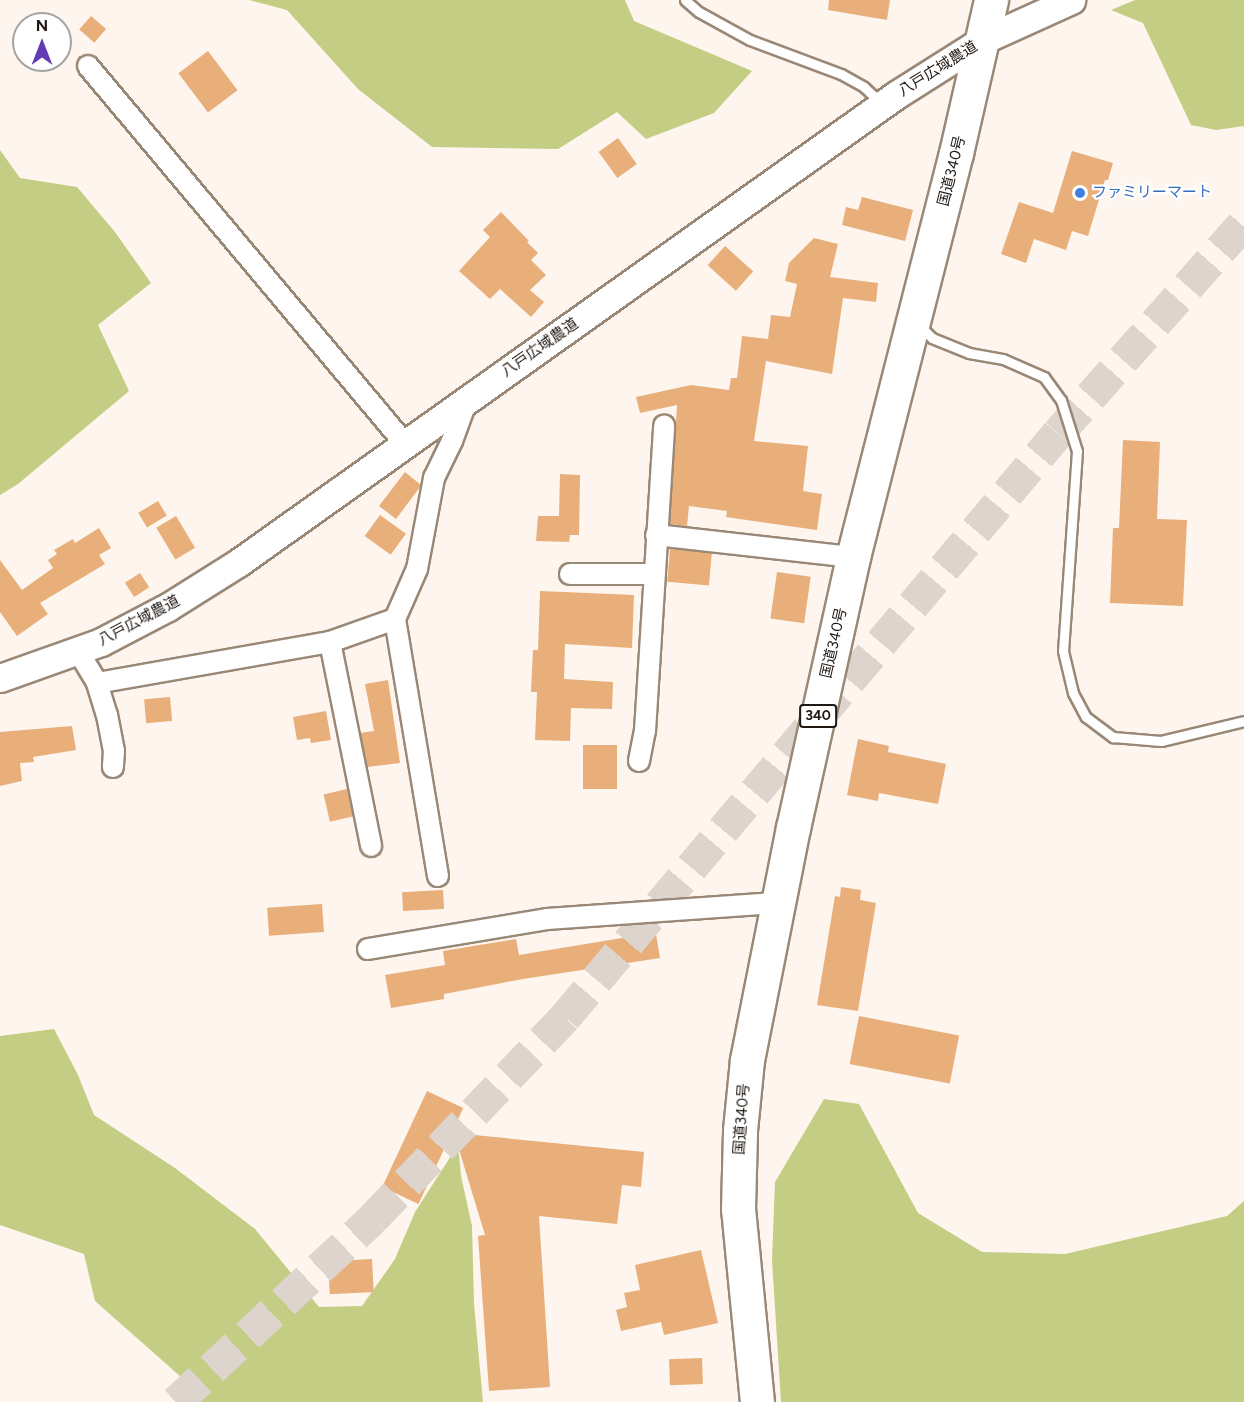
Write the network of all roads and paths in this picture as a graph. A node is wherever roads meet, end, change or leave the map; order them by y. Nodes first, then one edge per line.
1 (685, 0) edge
2 (992, 0) edge
3 (1071, 0) edge
4 (982, 40) junction
5 (88, 66) dead end
6 (882, 105) junction
7 (914, 321) junction
8 (467, 399) junction
9 (663, 426) dead end
10 (405, 444) junction
11 (656, 535) junction
12 (853, 557) junction
13 (570, 574) dead end
14 (653, 574) junction
15 (395, 619) junction
16 (330, 642) junction
17 (78, 651) junction
18 (0, 678) edge
19 (97, 683) junction
20 (1244, 721) edge
21 (639, 761) dead end
22 (113, 767) dead end
23 (371, 846) dead end
24 (438, 876) dead end
25 (778, 903) junction
26 (368, 949) dead end
27 (757, 1402) edge

1 - 6 lane
2 - 4 highway, 国道340号 / 340
3 - 4 street, 八戸広域農道
4 - 6 street, 八戸広域農道
4 - 7 highway, 国道340号 / 340
5 - 10 street
6 - 8 street, 八戸広域農道
7 - 12 highway, 国道340号 / 340
7 - 20 lane
8 - 10 street, 八戸広域農道
8 - 15 street
9 - 11 street
10 - 17 street, 八戸広域農道
11 - 12 street
11 - 14 street
12 - 25 highway, 国道340号 / 340
13 - 14 street
14 - 21 street
15 - 16 street
15 - 24 street
16 - 19 street
16 - 23 street
17 - 18 street, 八戸広域農道
17 - 19 street
19 - 22 street
25 - 26 street
25 - 27 highway, 国道340号 / 340

